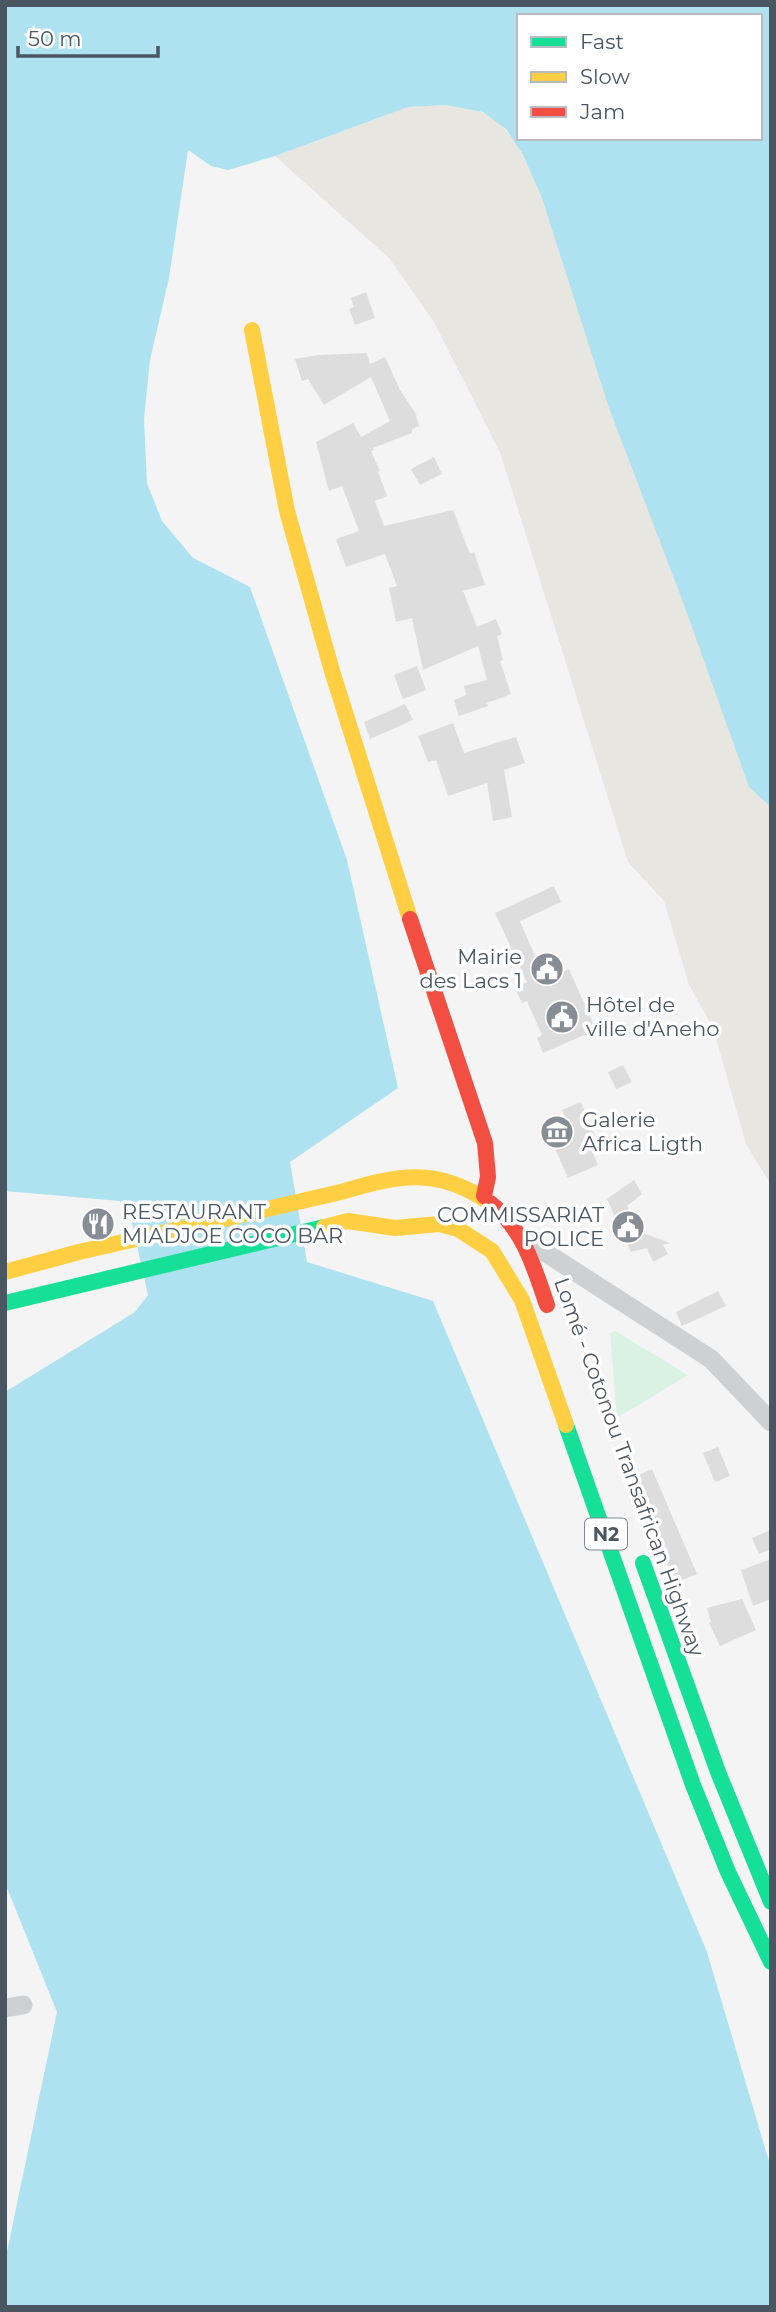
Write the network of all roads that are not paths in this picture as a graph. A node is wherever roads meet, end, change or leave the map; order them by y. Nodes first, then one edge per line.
1 (252, 330) dead end
2 (484, 1196) junction
3 (520, 1235) junction
4 (5, 1272) edge
5 (5, 1303) edge
6 (555, 1326) dead end
7 (771, 1422) edge
8 (637, 1546) dead end
9 (771, 1902) edge
10 (771, 1962) edge

1 - 2 main road
2 - 3 main road, Lomé - Cotonou Transafrican Highway
2 - 4 main road, Lomé - Cotonou Transafrican Highway
3 - 6 main road, Lomé - Cotonou Transafrican Highway
3 - 7 street
5 - 10 main road, Lomé - Cotonou Transafrican Highway / N2
8 - 9 main road, Lomé - Cotonou Transafrican Highway / N2

